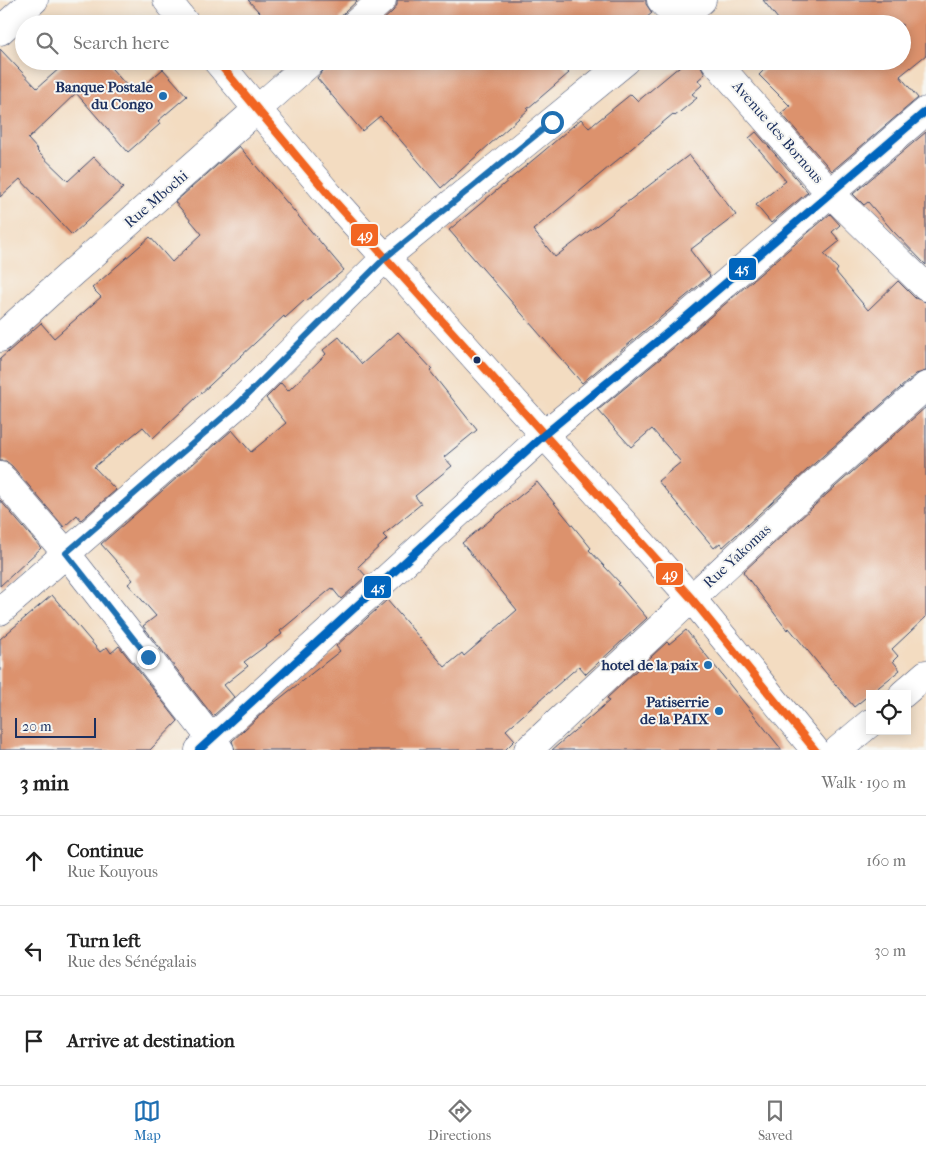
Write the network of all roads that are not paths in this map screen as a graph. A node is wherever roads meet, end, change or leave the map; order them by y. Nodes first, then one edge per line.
1 (34, 0) edge
2 (167, 0) edge
3 (382, 0) edge
4 (702, 0) edge
5 (18, 15) edge
6 (179, 15) edge
7 (365, 15) edge
8 (675, 15) edge
9 (15, 17) edge
10 (0, 31) edge
11 (224, 70) edge
12 (302, 70) edge
13 (615, 70) edge
14 (724, 70) edge
15 (257, 110) junction
16 (926, 111) edge
17 (830, 192) junction
18 (385, 258) junction
19 (926, 287) edge
20 (0, 338) edge
21 (926, 386) edge
22 (545, 434) junction
23 (0, 476) edge
24 (66, 553) junction
25 (692, 599) junction
26 (0, 612) edge
27 (926, 674) edge
28 (908, 690) edge
29 (866, 726) edge
30 (210, 747) edge
31 (528, 750) edge
32 (815, 750) edge
33 (838, 750) edge

1 - 5 street
2 - 6 street
3 - 7 street
4 - 8 street
9 - 10 street
11 - 15 street
12 - 15 street, Rue Mbochi
13 - 18 street
14 - 17 street, Avenue des Bornous
15 - 18 street
15 - 20 street, Rue Mbochi
16 - 17 street
17 - 19 street, Avenue des Bornous
17 - 22 street
18 - 22 street
18 - 24 street
21 - 25 street, Rue Yakomas
22 - 25 street
22 - 30 street
23 - 24 street
24 - 26 street
24 - 30 street
25 - 31 street, Rue Yakomas
25 - 32 street
27 - 28 street
29 - 33 street

